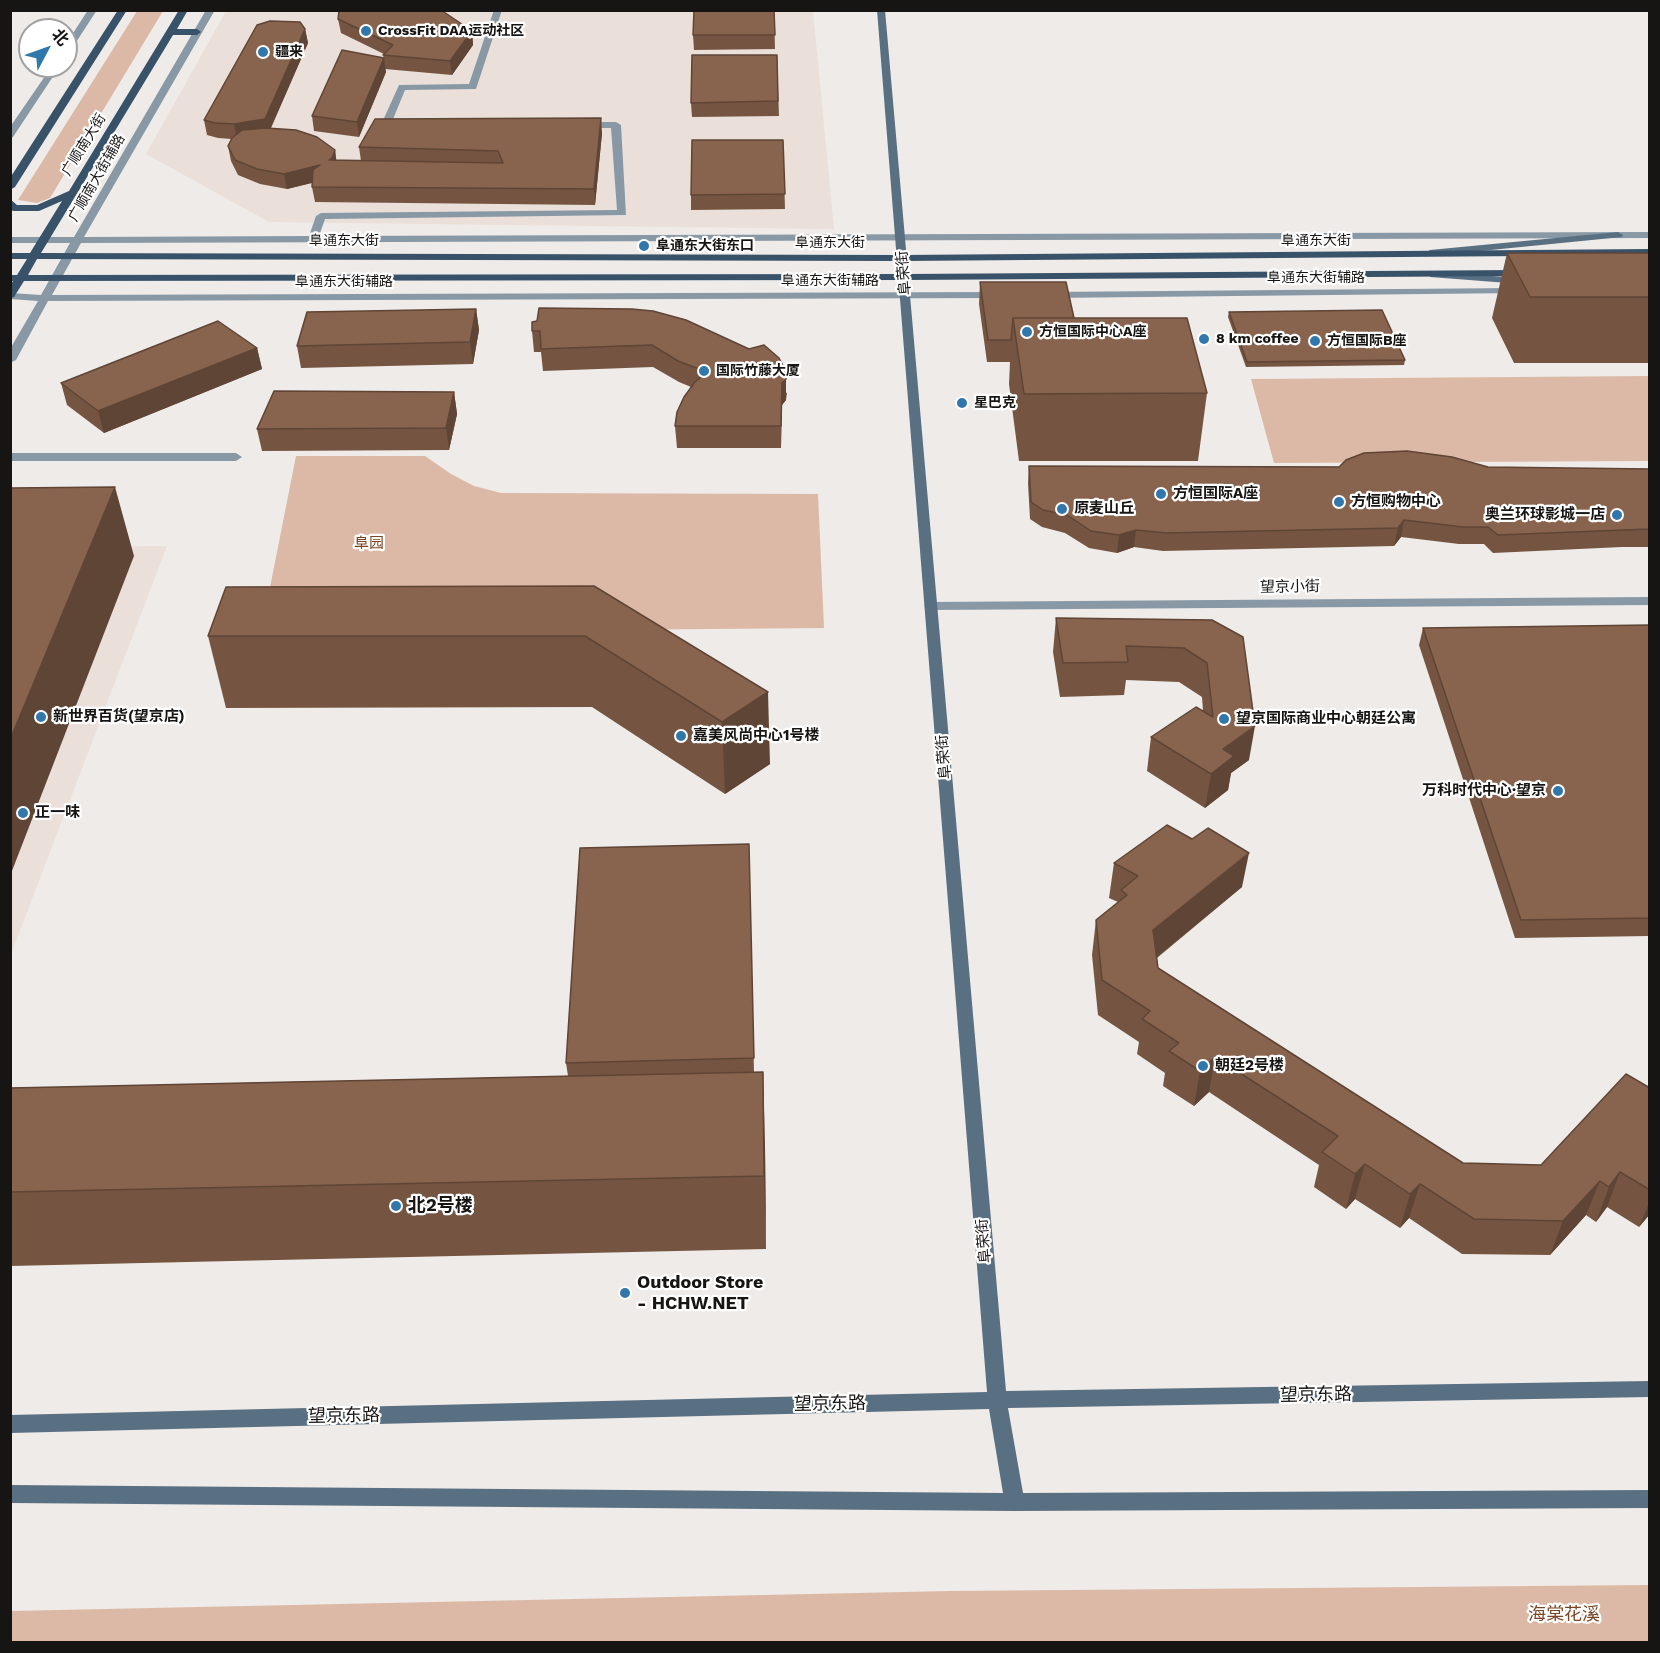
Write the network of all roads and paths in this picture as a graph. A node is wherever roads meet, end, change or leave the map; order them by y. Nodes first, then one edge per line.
1 (93, 10) edge
2 (123, 10) edge
3 (184, 10) edge
4 (211, 10) edge
5 (498, 10) edge
6 (881, 10) edge
7 (172, 32) junction
8 (197, 32) junction
9 (78, 33) edge
10 (48, 78) edge
11 (570, 125) edge
12 (408, 127) edge
13 (10, 135) edge
14 (10, 187) edge
15 (72, 193) junction
16 (10, 202) edge
17 (1618, 235) junction
18 (1650, 235) edge
19 (901, 237) junction
20 (46, 239) junction
21 (313, 239) junction
22 (10, 240) edge
23 (77, 240) junction
24 (1650, 252) edge
25 (36, 255) junction
26 (69, 255) junction
27 (10, 256) edge
28 (1397, 256) junction
29 (902, 258) junction
30 (904, 277) junction
31 (10, 278) edge
32 (23, 278) junction
33 (56, 278) junction
34 (1530, 282) joint
35 (1007, 295) edge
36 (1031, 295) edge
37 (10, 296) edge
38 (905, 296) junction
39 (44, 298) junction
40 (10, 360) edge
41 (10, 457) edge
42 (236, 457) dead end
43 (1650, 601) edge
44 (931, 606) junction
45 (1650, 1389) edge
46 (997, 1400) junction
47 (10, 1424) edge
48 (10, 1494) edge
49 (1650, 1499) edge
50 (1015, 1502) junction

1 - 9 street
2 - 14 main road
3 - 7 main road, 广顺南大街
4 - 8 street, 广顺南大街辅路
5 - 12 street
6 - 19 main road, 阜荣街
7 - 8 main road
7 - 15 main road, 广顺南大街
8 - 23 street, 广顺南大街辅路
10 - 13 street
11 - 21 street
15 - 16 main road
15 - 20 main road, 广顺南大街
17 - 18 street
17 - 19 street
17 - 28 main road
19 - 21 street
19 - 29 main road, 阜荣街
20 - 22 street
20 - 23 street
20 - 25 main road, 广顺南大街
21 - 23 street
23 - 26 street, 广顺南大街辅路
24 - 28 main road, 阜通东大街
25 - 26 main road, 阜通东大街
25 - 27 main road, 阜通东大街
25 - 32 main road, 广顺南大街
26 - 29 main road, 阜通东大街
26 - 33 street, 广顺南大街辅路
28 - 29 main road, 阜通东大街
29 - 30 main road, 阜荣街
30 - 33 main road
30 - 34 main road
30 - 38 main road, 阜荣街
31 - 32 main road
32 - 33 main road
32 - 37 main road, 广顺南大街
33 - 39 street, 广顺南大街辅路
34 - 36 street, 阜通东大街辅路
35 - 38 street, 阜通东大街辅路
37 - 39 street, 阜通东大街辅路
38 - 39 street, 阜通东大街辅路
38 - 44 main road, 阜荣街
39 - 40 street, 广顺南大街辅路
41 - 42 street
43 - 44 street, 望京小街
44 - 46 main road, 阜荣街
45 - 46 main road, 望京东路
46 - 47 main road, 望京东路
46 - 50 main road, 阜荣街
48 - 50 main road
49 - 50 main road

